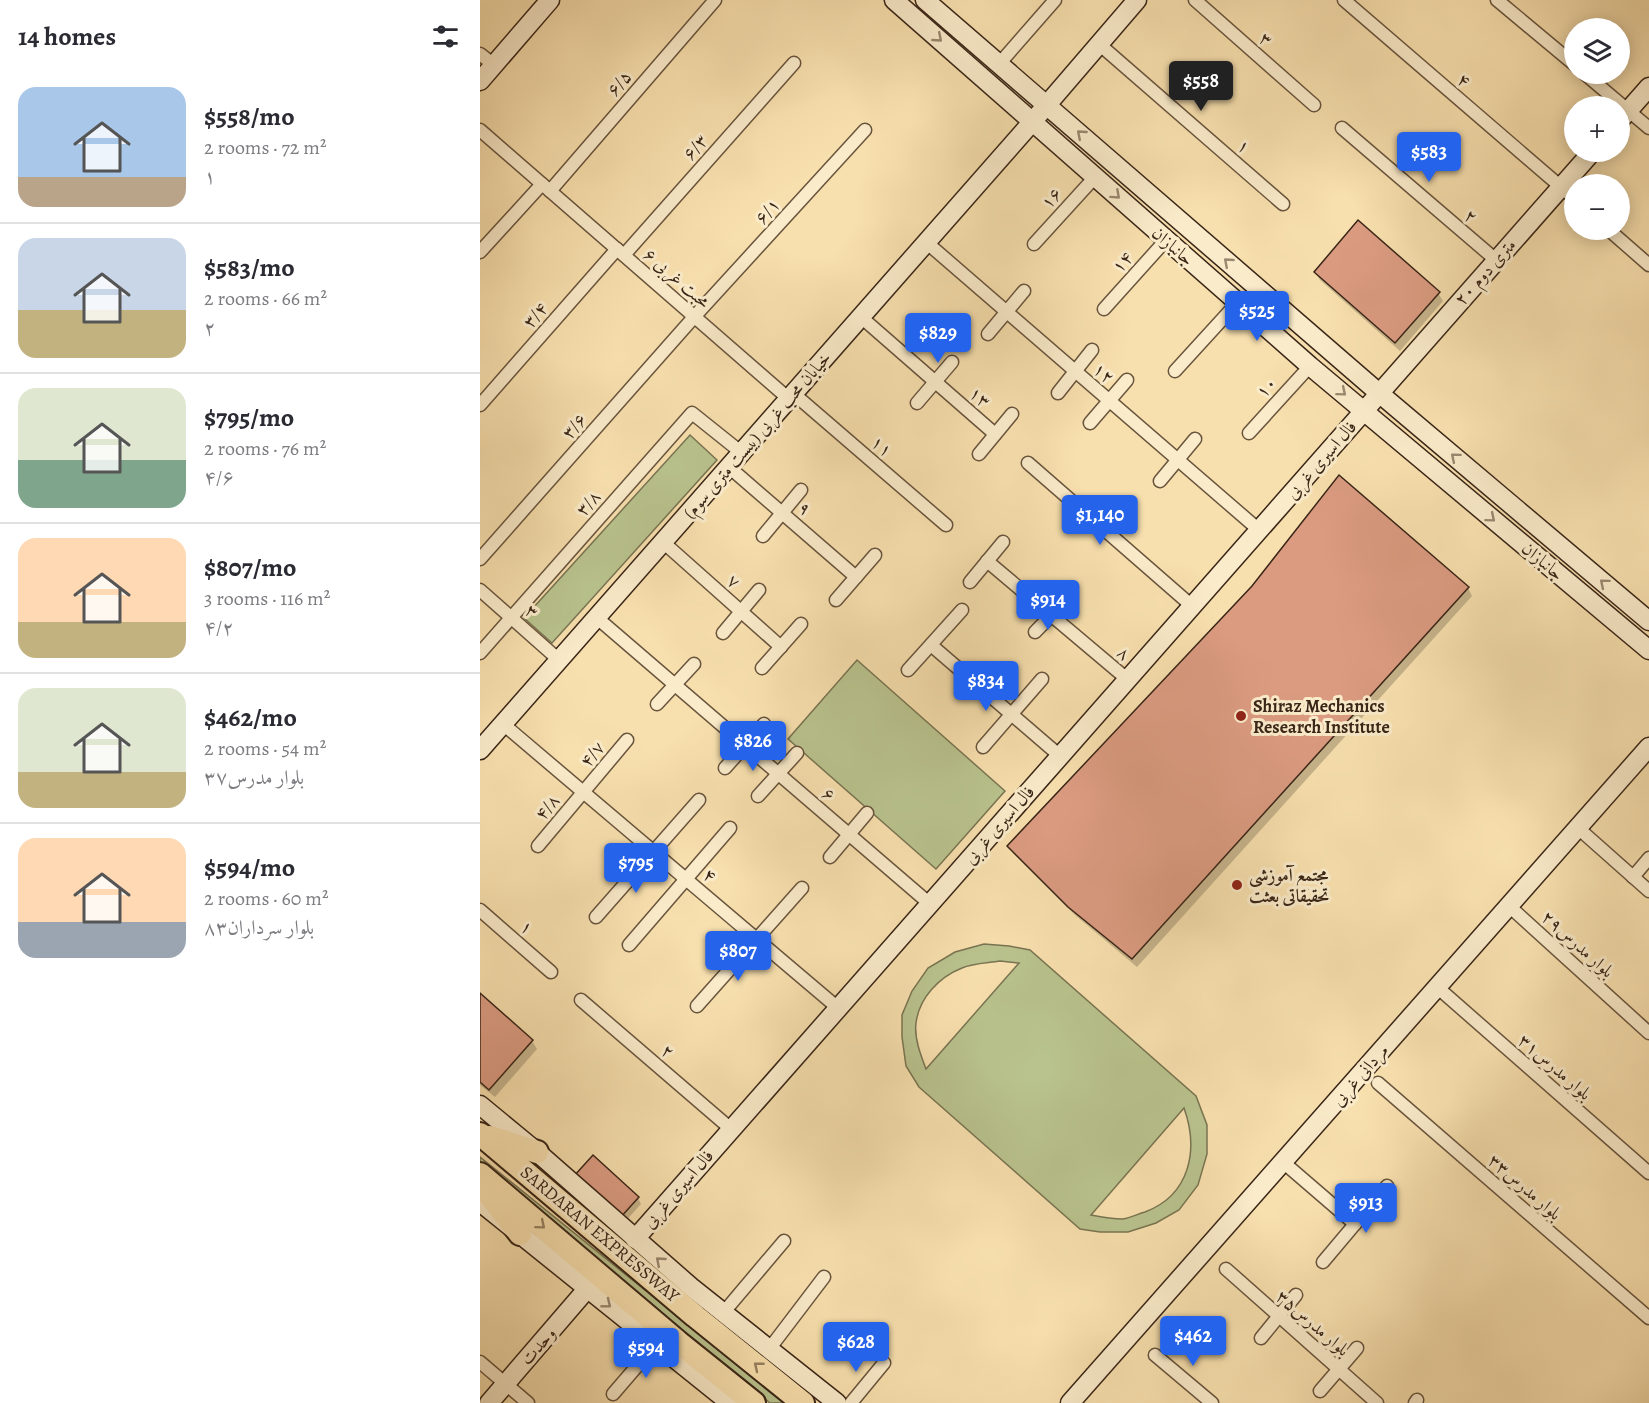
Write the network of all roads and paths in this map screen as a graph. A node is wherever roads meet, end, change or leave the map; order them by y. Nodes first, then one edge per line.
1 (550, 0) edge
2 (716, 0) edge
3 (894, 0) edge
4 (1055, 0) edge
5 (1137, 0) edge
6 (1194, 0) edge
7 (1344, 0) edge
8 (1497, 0) edge
9 (931, 2) edge
10 (1099, 44) junction
11 (1564, 56) edge
12 (487, 59) edge
13 (794, 63) dead end
14 (999, 63) junction
15 (480, 81) edge
16 (1595, 84) edge
17 (1649, 87) edge
18 (1606, 96) edge
19 (1047, 104) junction
20 (1314, 105) dead end
21 (1630, 108) edge
22 (1630, 118) edge
23 (1033, 121) junction
24 (1342, 128) dead end
25 (1649, 128) edge
26 (480, 130) edge
27 (865, 130) dead end
28 (1583, 162) edge
29 (1095, 177) junction
30 (545, 187) junction
31 (1561, 187) junction
32 (1564, 190) edge
33 (1283, 204) dead end
34 (1166, 240) junction
35 (1620, 240) edge
36 (927, 242) junction
37 (1034, 244) dead end
38 (480, 252) edge
39 (620, 252) junction
40 (1496, 260) junction
41 (1649, 265) edge
42 (1024, 291) dead end
43 (1238, 302) junction
44 (1104, 309) dead end
45 (1006, 312) junction
46 (694, 317) junction
47 (861, 317) junction
48 (988, 334) dead end
49 (1092, 350) dead end
50 (952, 362) dead end
51 (1310, 366) junction
52 (1075, 371) junction
53 (1175, 371) dead end
54 (1127, 380) dead end
55 (935, 382) junction
56 (1058, 393) dead end
57 (1378, 393) junction
58 (791, 396) junction
59 (1109, 401) junction
60 (917, 403) dead end
61 (480, 405) edge
62 (1364, 411) junction
63 (1012, 414) dead end
64 (1090, 423) dead end
65 (1249, 433) dead end
66 (995, 434) junction
67 (1195, 439) dead end
68 (742, 453) junction
69 (979, 454) dead end
70 (1178, 460) junction
71 (1028, 463) dead end
72 (729, 467) junction
73 (1160, 481) dead end
74 (801, 490) dead end
75 (782, 512) junction
76 (946, 525) dead end
77 (1259, 530) junction
78 (763, 536) dead end
79 (663, 542) junction
80 (1003, 542) dead end
81 (875, 555) dead end
82 (480, 559) edge
83 (987, 561) junction
84 (856, 577) junction
85 (970, 582) dead end
86 (480, 590) edge
87 (759, 590) dead end
88 (1069, 597) dead end
89 (836, 600) dead end
90 (1192, 606) junction
91 (962, 610) dead end
92 (741, 611) junction
93 (1052, 615) junction
94 (597, 617) junction
95 (512, 618) junction
96 (1649, 621) edge
97 (801, 624) dead end
98 (1035, 632) dead end
99 (723, 633) dead end
100 (931, 645) junction
101 (782, 647) junction
102 (1649, 650) edge
103 (480, 653) edge
104 (559, 660) junction
105 (694, 664) dead end
106 (762, 668) dead end
107 (908, 670) dead end
108 (1042, 679) dead end
109 (1127, 679) junction
110 (675, 685) junction
111 (657, 704) dead end
112 (1012, 714) junction
113 (503, 724) junction
114 (764, 724) dead end
115 (627, 740) dead end
116 (745, 745) junction
117 (983, 747) dead end
118 (1649, 747) edge
119 (480, 750) edge
120 (797, 753) dead end
121 (1060, 756) junction
122 (725, 768) dead end
123 (778, 774) junction
124 (584, 792) junction
125 (758, 796) dead end
126 (699, 800) dead end
127 (867, 813) dead end
128 (730, 828) dead end
129 (1578, 828) junction
130 (849, 834) junction
131 (538, 846) dead end
132 (654, 851) junction
133 (830, 857) dead end
134 (1649, 858) edge
135 (1633, 877) junction
136 (686, 879) junction
137 (802, 888) dead end
138 (1649, 891) edge
139 (930, 904) junction
140 (1509, 906) junction
141 (480, 910) edge
142 (596, 917) dead end
143 (756, 939) junction
144 (629, 945) dead end
145 (551, 972) dead end
146 (1437, 987) junction
147 (581, 1000) dead end
148 (698, 1006) dead end
149 (838, 1008) junction
150 (1649, 1033) edge
151 (1378, 1083) dead end
152 (480, 1106) edge
153 (731, 1129) junction
154 (480, 1134) edge
155 (537, 1152) junction
156 (1283, 1162) junction
157 (1649, 1173) edge
158 (480, 1174) edge
159 (480, 1184) edge
160 (1387, 1186) dead end
161 (480, 1202) edge
162 (1355, 1224) junction
163 (520, 1234) junction
164 (635, 1239) junction
165 (784, 1241) dead end
166 (1323, 1262) dead end
167 (1226, 1269) dead end
168 (824, 1277) dead end
169 (691, 1287) joint
170 (587, 1289) junction
171 (1296, 1294) dead end
172 (1278, 1316) junction
173 (713, 1317) junction
174 (1649, 1318) edge
175 (650, 1338) junction
176 (1261, 1338) dead end
177 (770, 1348) junction
178 (1357, 1348) dead end
179 (1155, 1354) dead end
180 (480, 1362) edge
181 (884, 1363) dead end
182 (708, 1367) junction
183 (1339, 1369) junction
184 (506, 1383) junction
185 (1320, 1391) dead end
186 (613, 1394) dead end
187 (1072, 1402) edge
188 (489, 1403) edge
189 (528, 1403) edge
190 (730, 1403) edge
191 (754, 1403) edge
192 (803, 1403) edge
193 (837, 1403) edge
194 (851, 1403) edge
195 (1212, 1403) edge
196 (1377, 1403) edge

1 - 12 street
2 - 30 street, ۶/۵
3 -> 23 street, جانبازان
4 - 14 street
5 - 10 street, خیابان محب غربی (بیست متری سوم)
6 - 20 street, ۳
7 - 31 street, ۴
8 - 11 street
9 - 14 street, جانبازان
10 - 19 street, خیابان محب غربی (بیست متری سوم)
10 - 33 street, ۱
12 - 15 street
13 - 39 street, ۶/۳
14 - 19 street, جانبازان
16 - 18 street
17 - 21 street
19 - 23 street, خیابان محب غربی (بیست متری سوم)
57 -> 19 street, جانبازان
22 - 25 street
23 - 29 street, جانبازان
23 - 36 street, خیابان محب غربی (بیست متری سوم)
24 - 40 street, ۲
26 - 30 street, محبت غربی ۶
27 - 46 street, ۶/۱
28 - 31 street, ۲۰ متری دوم
29 -> 34 street, جانبازان
29 - 37 street, ۱۶
30 - 38 street, ۶/۵
30 - 39 street, محبت غربی ۶
31 - 32 street
31 - 40 street, ۲۰ متری دوم
34 - 43 street, جانبازان
34 - 44 street, ۱۴
35 - 41 street
36 - 45 street, ۱۲
36 - 47 street, خیابان محب غربی (بیست متری سوم)
39 - 46 street, محبت غربی ۶
39 - 61 street, ۳/۴
40 - 57 street, ۲۰ متری دوم
42 - 45 street
43 - 51 street, جانبازان
43 - 53 street
45 - 48 street
45 - 52 street, ۱۲
46 - 58 street, محبت غربی ۶
46 - 82 street, ۳/۶
47 - 55 street, ۱۳
47 - 58 street, خیابان محب غربی (بیست متری سوم)
49 - 52 street
50 - 55 street
51 -> 62 street, جانبازان
51 - 65 street, ۱۰
52 - 56 street
52 - 59 street, ۱۲
54 - 59 street
55 - 60 street
55 - 66 street, ۱۳
57 - 62 street, ۲۰ متری دوم
96 -> 57 street, جانبازان
58 - 68 street, خیابان محب غربی (بیست متری سوم)
58 - 76 street, ۱۱
59 - 64 street
59 - 70 street, ۱۲
62 - 77 street, فال اسیری غربی
62 -> 102 street, جانبازان
63 - 66 street
66 - 69 street
67 - 70 street
68 - 72 street, خیابان محب غربی (بیست متری سوم)
68 - 95 street, ۳/۸
70 - 73 street
70 - 77 street, ۱۲
71 - 90 street
72 - 75 street, ۹
72 - 79 street, خیابان محب غربی (بیست متری سوم)
74 - 75 street
75 - 78 street
75 - 84 street, ۹
77 - 90 street, فال اسیری غربی
79 - 92 street, ۷
79 - 94 street, خیابان محب غربی (بیست متری سوم)
80 - 83 street
81 - 84 street
83 - 85 street
83 - 93 street, ۸
84 - 89 street
86 - 95 street, ۳
87 - 92 street
88 - 93 street
90 - 109 street, فال اسیری غربی
91 - 100 street
92 - 99 street
92 - 101 street, ۷
93 - 98 street
93 - 109 street, ۸
94 - 104 street, خیابان محب غربی (بیست متری سوم)
94 - 110 street, ۶
95 - 103 street, ۳/۸
95 - 104 street, ۳
97 - 101 street
100 - 107 street
100 - 112 street
101 - 106 street
104 - 113 street, خیابان محب غربی (بیست متری سوم)
105 - 110 street
108 - 112 street
109 - 121 street, فال اسیری غربی
110 - 111 street
110 - 116 street, ۶
112 - 117 street
112 - 121 street
113 - 119 street, خیابان محب غربی (بیست متری سوم)
113 - 124 street, ۴
114 - 116 street
115 - 124 street, ۴/۷
116 - 122 street
116 - 123 street, ۶
118 - 129 street, مردانی غربی
120 - 123 street
121 - 139 street, فال اسیری غربی
123 - 125 street
123 - 130 street, ۶
124 - 131 street, ۴/۸
124 - 132 street, ۴
126 - 132 street
127 - 130 street
128 - 136 street
129 - 135 street
129 - 140 street, مردانی غربی
130 - 133 street
130 - 139 street, ۶
132 - 136 street, ۴
132 - 142 street
134 - 135 street
135 - 138 street
136 - 143 street, ۴
136 - 144 street
137 - 143 street
139 - 149 street, فال اسیری غربی
140 - 146 street, مردانی غربی
140 - 150 street, ۲۹بلوار مدرس
141 - 145 street, ۱
143 - 148 street
143 - 149 street, ۴
146 - 156 street, مردانی غربی
146 - 157 street, بلوار مدرس۳۱
147 - 153 street, ۲
149 - 153 street, فال اسیری غربی
151 - 174 street, بلوار مدرس۳۳
152 - 155 street
153 - 164 street, فال اسیری غربی
154 - 155 highway
154 - 173 highway, SARDARAN EXPRESSWAY
155 - 164 street
156 - 162 street
156 - 187 street, مردانی غربی
158 -> 182 highway, SARDARAN EXPRESSWAY
159 - 163 highway
160 - 162 street
161 - 163 street
162 - 166 street
163 - 170 street
169 -> 164 street
165 - 173 street
167 - 172 street, بلوار مدرس۳۵
168 - 177 street
169 - 173 highway
170 -> 175 street
170 - 184 street, وحدت
171 - 172 street
172 - 176 street
172 - 183 street, بلوار مدرس۳۵
173 - 177 street
192 -> 173 highway, SARDARAN EXPRESSWAY
175 - 182 highway
175 - 186 street
175 - 190 street
177 - 193 street
178 - 183 street
179 - 195 street
180 - 184 street
181 - 194 street
182 - 191 highway, SARDARAN EXPRESSWAY
183 - 185 street
183 - 196 street, بلوار مدرس۳۵
184 - 188 street, وحدت
184 - 189 street

